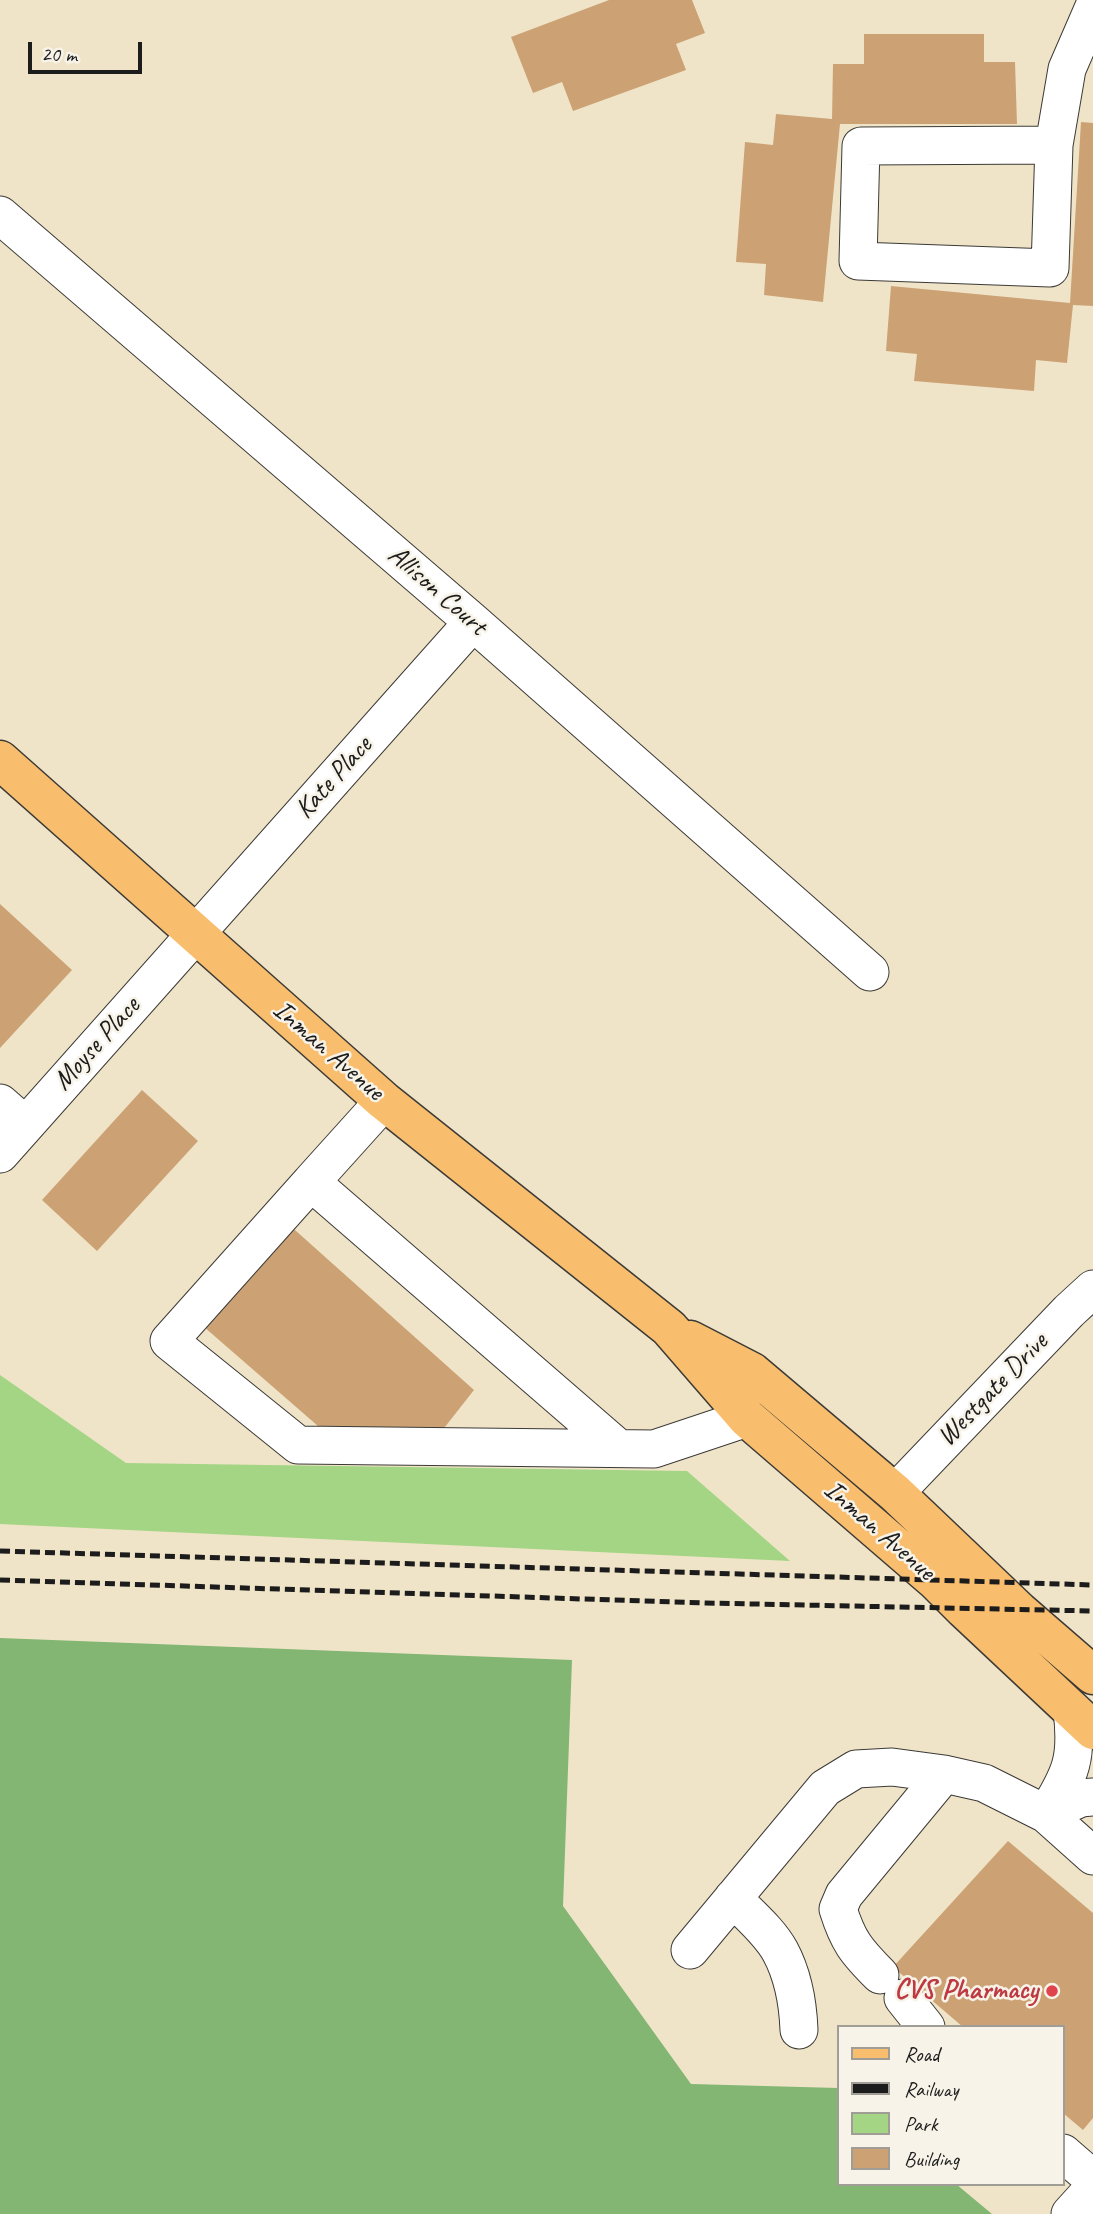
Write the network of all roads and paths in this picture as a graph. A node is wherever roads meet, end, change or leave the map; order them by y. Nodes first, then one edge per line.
1 (1093, 9) edge
2 (1054, 145) junction
3 (0, 215) edge
4 (473, 622) junction
5 (4, 770) edge
6 (195, 934) junction
7 (870, 972) dead end
8 (384, 1101) junction
9 (13, 1114) edge
10 (0, 1154) edge
11 (311, 1182) junction
12 (1093, 1289) edge
13 (669, 1328) junction
14 (747, 1418) junction
15 (617, 1447) junction
16 (895, 1493) junction
17 (1093, 1675) edge
18 (1083, 1720) edge
19 (944, 1774) junction
20 (1093, 1797) edge
21 (1046, 1814) junction
22 (1093, 1856) edge
23 (733, 1898) junction
24 (690, 1950) dead end
25 (924, 2025) edge
26 (799, 2031) dead end
27 (1065, 2154) edge
28 (1093, 2179) edge
29 (1093, 2192) edge
30 (1070, 2214) edge

1 - 2 street
2 - 2 street
3 - 4 street, Allison Court
4 - 6 street, Kate Place
4 - 7 street, Allison Court
5 - 6 main road, Inman Avenue
6 - 8 main road, Inman Avenue
6 - 9 street, Moyse Place
8 - 11 street
8 - 13 main road, Inman Avenue
9 - 10 street, Moyse Place
11 - 15 street
11 - 15 street
12 - 16 street, Westgate Drive
13 - 14 main road, Inman Avenue
13 - 16 main road, Inman Avenue
14 - 15 street
14 - 18 main road, Inman Avenue
16 - 17 main road, Inman Avenue
18 - 21 street
19 - 21 street
19 - 23 street
19 - 25 street
20 - 21 street
21 - 22 street
23 - 24 street
23 - 26 street
27 - 28 street
29 - 30 street

